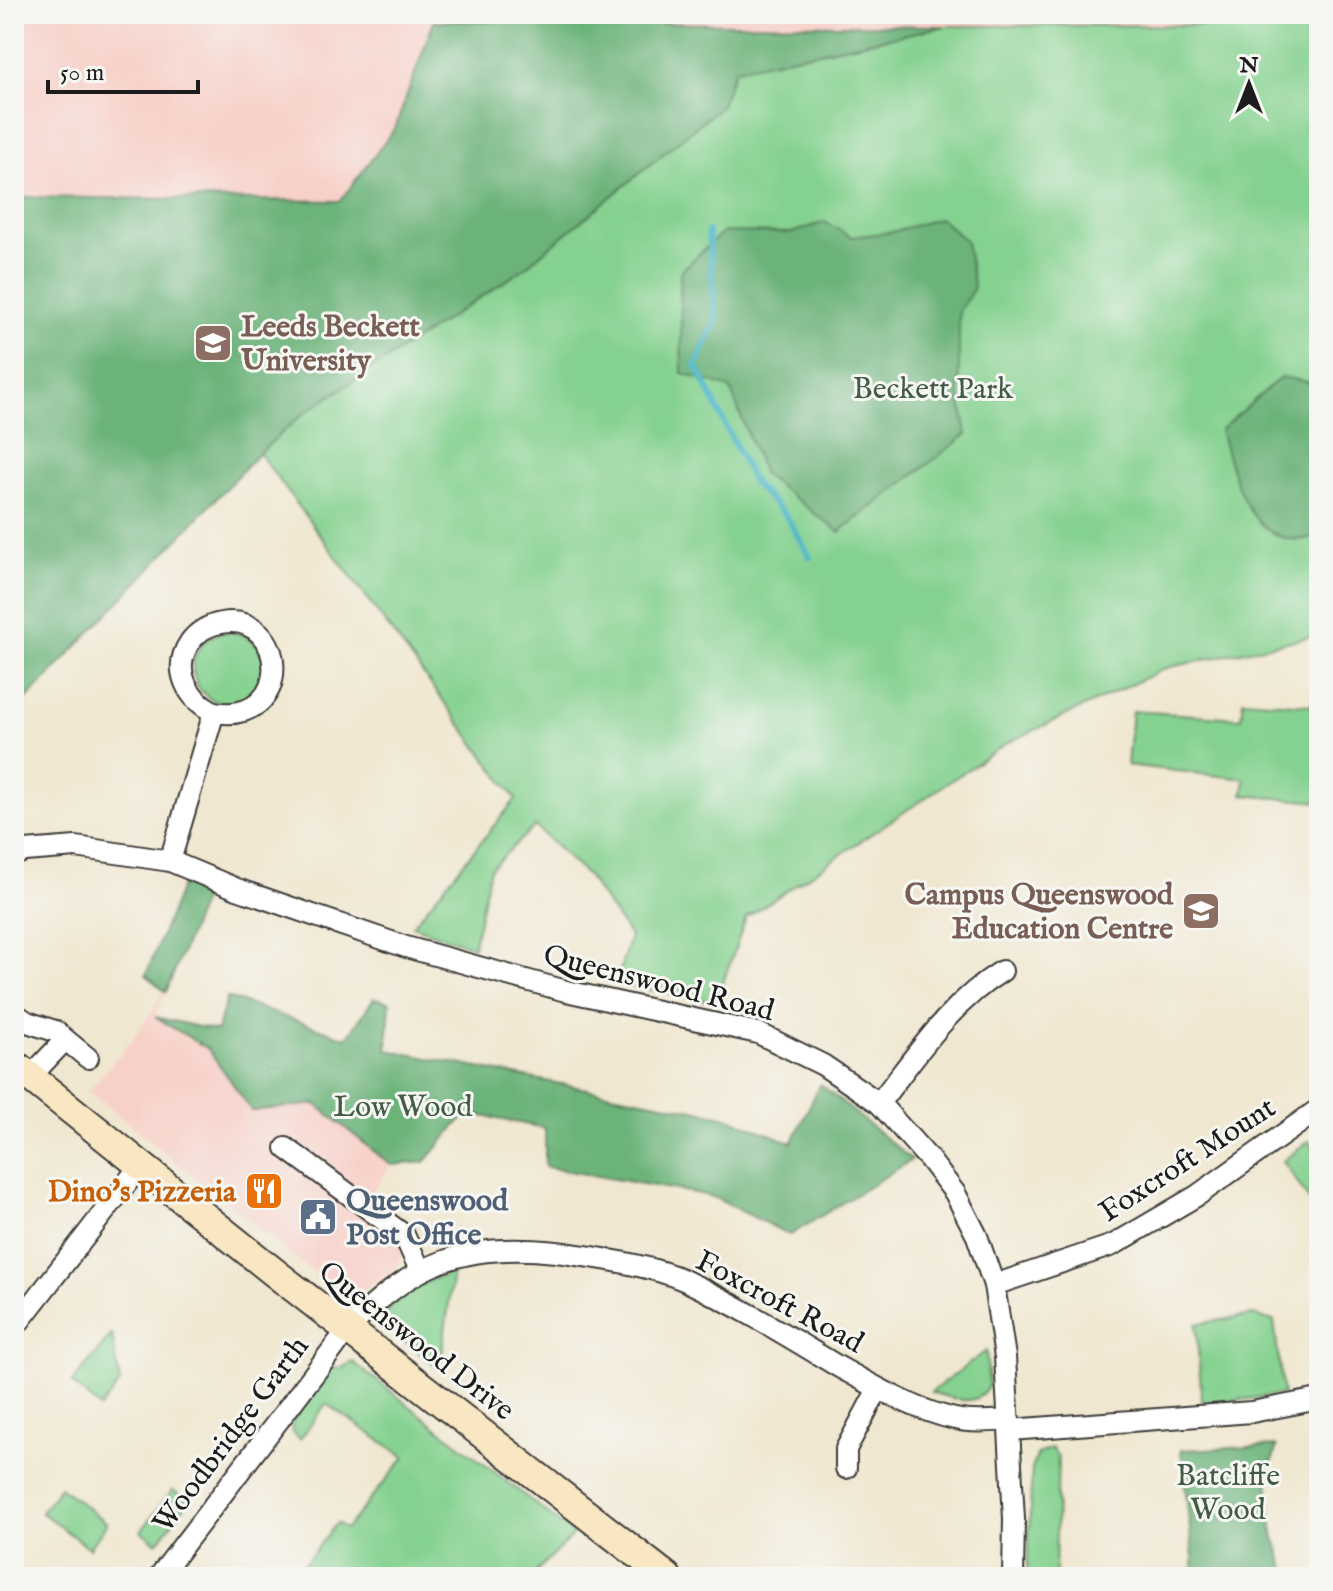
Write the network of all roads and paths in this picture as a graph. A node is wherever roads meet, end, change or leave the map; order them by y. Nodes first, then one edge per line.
1 (214, 712) junction
2 (14, 855) edge
3 (170, 861) junction
4 (1002, 971) dead end
5 (14, 1013) edge
6 (65, 1040) junction
7 (88, 1058) dead end
8 (22, 1070) edge
9 (879, 1103) junction
10 (1319, 1109) edge
11 (286, 1148) dead end
12 (140, 1166) junction
13 (420, 1270) junction
14 (994, 1285) junction
15 (14, 1328) edge
16 (349, 1328) junction
17 (878, 1389) junction
18 (1319, 1399) edge
19 (1010, 1425) junction
20 (846, 1468) dead end
21 (159, 1577) edge
22 (667, 1577) edge
23 (1013, 1577) edge

1 - 1 street
1 - 3 street
2 - 3 street, Queenswood Road
3 - 9 street, Queenswood Road
4 - 9 street
5 - 6 street
6 - 7 street
6 - 8 street
8 - 12 street, Queenswood Drive
9 - 14 street, Queenswood Road
10 - 14 street, Foxcroft Mount
11 - 13 street
12 - 15 street
12 - 16 street, Queenswood Drive
13 - 16 street, Foxcroft Road
13 - 17 street, Foxcroft Road
14 - 19 street, Queenswood Road
16 - 21 street, Woodbridge Garth
16 - 22 street, Queenswood Drive
17 - 19 street, Foxcroft Road
17 - 20 street
18 - 19 street
19 - 23 street, Queenswood Road

